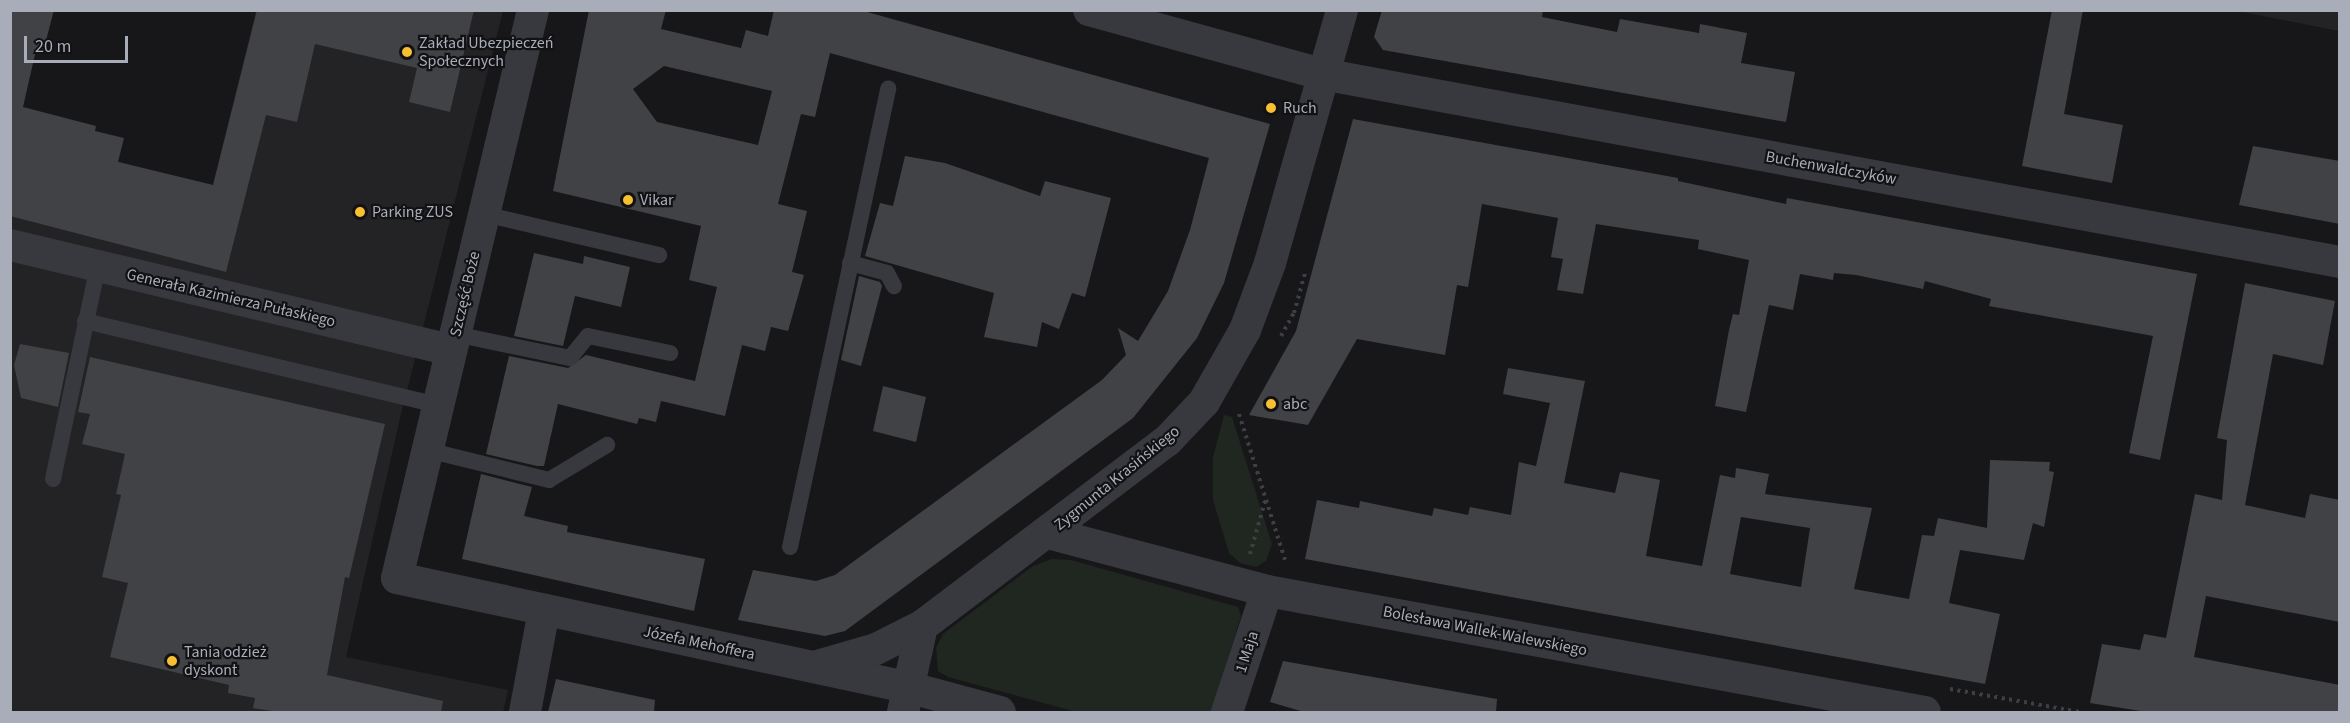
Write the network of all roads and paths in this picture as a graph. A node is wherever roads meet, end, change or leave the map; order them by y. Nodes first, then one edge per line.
1 (533, 10) edge
2 (1089, 10) edge
3 (1342, 10) edge
4 (1322, 74) junction
5 (888, 88) dead end
6 (484, 214) junction
7 (10, 245) edge
8 (659, 255) dead end
9 (2340, 262) edge
10 (850, 263) junction
11 (98, 266) junction
12 (1306, 268) dead end
13 (894, 286) dead end
14 (85, 321) junction
15 (453, 342) junction
16 (1277, 344) dead end
17 (670, 353) dead end
18 (438, 405) junction
19 (1243, 405) dead end
20 (607, 445) dead end
21 (428, 450) junction
22 (53, 479) dead end
23 (1265, 501) dead end
24 (1048, 533) junction
25 (790, 547) dead end
26 (398, 578) joint
27 (1267, 591) junction
28 (544, 610) junction
29 (922, 626) junction
30 (814, 667) junction
31 (907, 700) edge
32 (1830, 704) edge
33 (525, 712) edge
34 (1000, 712) edge
35 (1227, 712) edge
36 (1925, 712) edge

1 - 6 street, Szczęść Boże
2 - 4 street, Buchenwaldczyków
3 - 4 street, Zygmunta Krasińskiego
4 - 9 street, Buchenwaldczyków
4 - 24 street, Zygmunta Krasińskiego
5 - 10 lane
6 - 8 lane
6 - 15 street, Szczęść Boże
7 - 11 street, Generała Kazimierza Pułaskiego
10 - 13 lane
10 - 25 lane
11 - 14 lane
11 - 15 street, Generała Kazimierza Pułaskiego
12 - 16 path
14 - 18 lane
14 - 22 lane
15 - 17 lane
15 - 18 street, Szczęść Boże
18 - 21 street, Szczęść Boże
19 - 23 path
20 - 21 lane
21 - 26 street, Szczęść Boże
24 - 27 street, Bolesława Wallek-Walewskiego
24 - 29 street, Zygmunta Krasińskiego
26 - 28 street, Józefa Mehoffera
27 - 32 street, Bolesława Wallek-Walewskiego
27 - 35 street, 1 Maja
28 - 30 street, Józefa Mehoffera
28 - 33 street
29 - 30 street, Zygmunta Krasińskiego
29 - 31 street
30 - 31 street, Józefa Mehoffera
31 - 34 street, Józefa Mehoffera
32 - 36 street, Bolesława Wallek-Walewskiego

